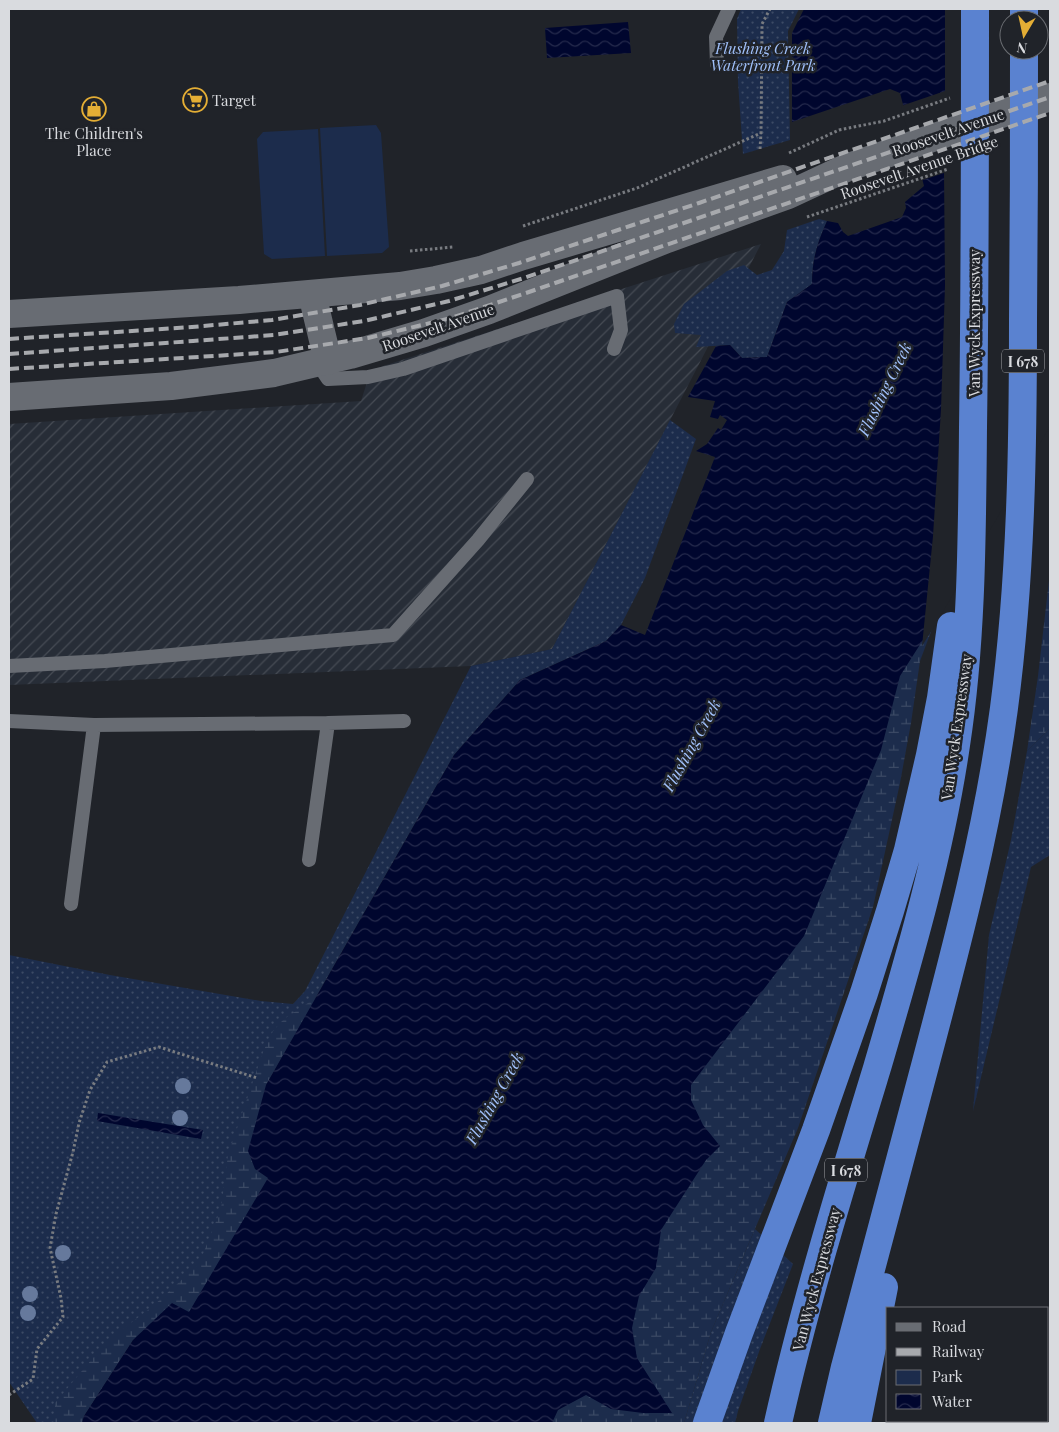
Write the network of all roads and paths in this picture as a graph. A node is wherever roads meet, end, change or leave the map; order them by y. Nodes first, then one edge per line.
1 (729, 9) edge
2 (770, 9) edge
3 (975, 9) edge
4 (1024, 60) edge
5 (717, 64) dead end
6 (958, 96) dead end
7 (1050, 97) edge
8 (761, 133) junction
9 (760, 149) dead end
10 (956, 166) dead end
11 (785, 177) junction
12 (804, 218) dead end
13 (518, 228) dead end
14 (455, 247) dead end
15 (410, 251) dead end
16 (312, 294) junction
17 (9, 314) edge
18 (614, 349) dead end
19 (323, 362) junction
20 (9, 397) edge
21 (527, 479) dead end
22 (956, 665) junction
23 (9, 666) edge
24 (9, 721) edge
25 (404, 721) dead end
26 (328, 723) junction
27 (94, 725) junction
28 (309, 860) dead end
29 (71, 904) dead end
30 (939, 1012) junction
31 (257, 1078) dead end
32 (9, 1395) edge
33 (711, 1416) edge
34 (778, 1423) edge
35 (832, 1423) edge
36 (858, 1423) edge

1 - 5 lane
2 - 8 path
3 - 22 highway, Van Wyck Expressway / I 678
4 - 30 highway, I 678
6 - 11 path
7 - 11 main road, Roosevelt Avenue
8 - 9 path
8 - 13 path
10 - 12 path, Roosevelt Avenue Bridge
11 - 16 main road, Roosevelt Avenue
11 - 19 main road, Roosevelt Avenue
14 - 15 path
16 - 17 main road, Roosevelt Avenue
16 - 19 main road
18 - 19 lane
19 - 20 main road, Roosevelt Avenue
21 - 23 lane
22 - 33 highway
22 - 34 highway, Van Wyck Expressway / I 678
24 - 27 lane
25 - 26 lane
26 - 27 lane
26 - 28 lane
27 - 29 lane
30 - 35 highway, I 678
30 - 36 highway
31 - 32 path

